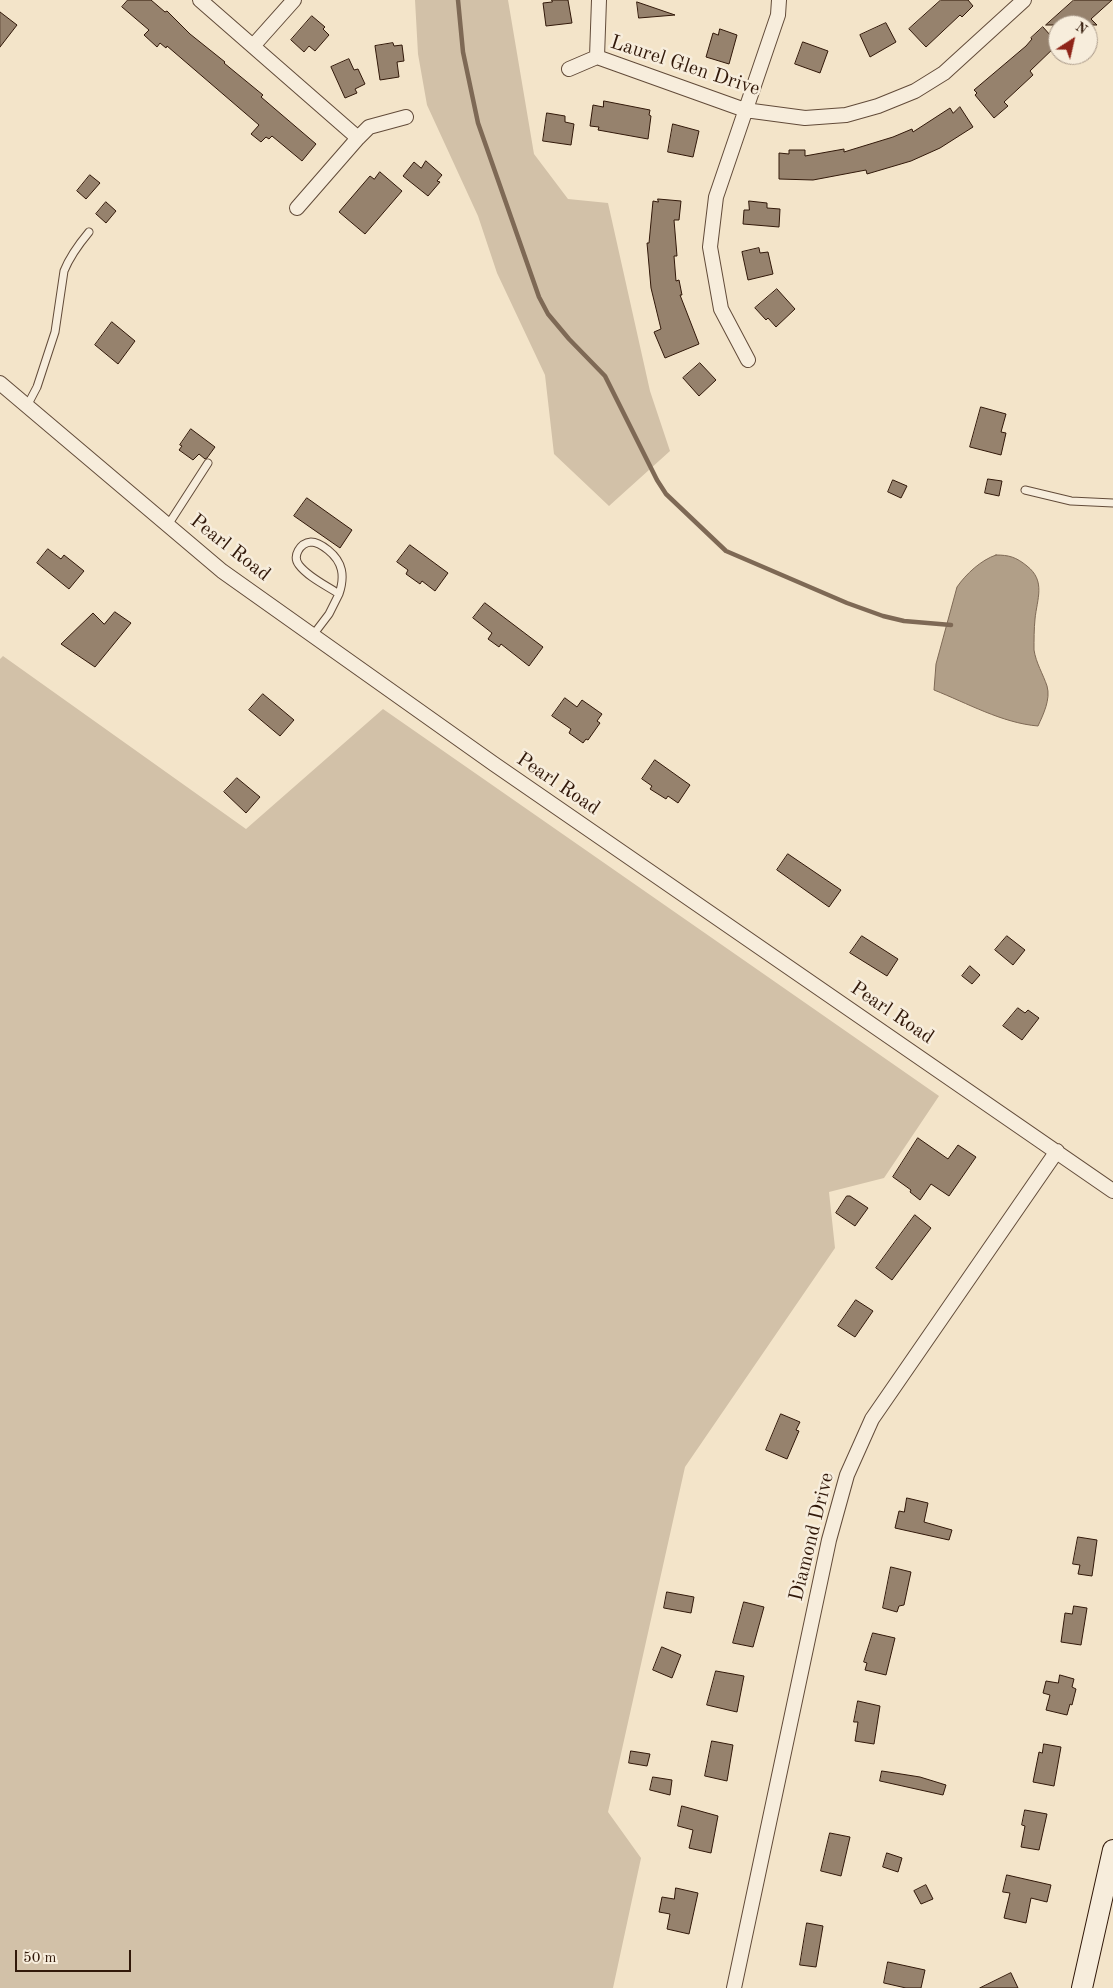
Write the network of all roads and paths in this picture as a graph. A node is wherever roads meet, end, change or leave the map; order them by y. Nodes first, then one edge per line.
1 (200, 0) edge
2 (294, 0) edge
3 (599, 0) edge
4 (779, 0) edge
5 (1024, 0) edge
6 (254, 46) junction
7 (597, 56) junction
8 (569, 70) dead end
9 (745, 110) junction
10 (406, 117) dead end
11 (358, 138) junction
12 (297, 208) dead end
13 (89, 232) dead end
14 (748, 360) dead end
15 (0, 383) edge
16 (27, 406) junction
17 (208, 463) dead end
18 (1024, 490) dead end
19 (1113, 503) edge
20 (168, 525) junction
21 (339, 594) junction
22 (313, 635) junction
23 (1057, 1151) junction
24 (1113, 1191) edge
25 (1113, 1850) edge
26 (734, 1988) edge
27 (1082, 1988) edge

1 - 6 street
2 - 6 street
3 - 7 street
4 - 9 street
5 - 9 street, Laurel Glen Drive
6 - 11 street
7 - 8 street, Laurel Glen Drive
7 - 9 street, Laurel Glen Drive
9 - 14 street
10 - 11 street
11 - 12 street
13 - 16 lane
15 - 16 street, Pearl Road
16 - 20 street, Pearl Road
17 - 20 lane
18 - 19 lane
20 - 22 street, Pearl Road
21 - 21 lane
21 - 22 lane
22 - 23 street, Pearl Road
23 - 24 street, Pearl Road
23 - 26 street, Diamond Drive
25 - 27 main road

